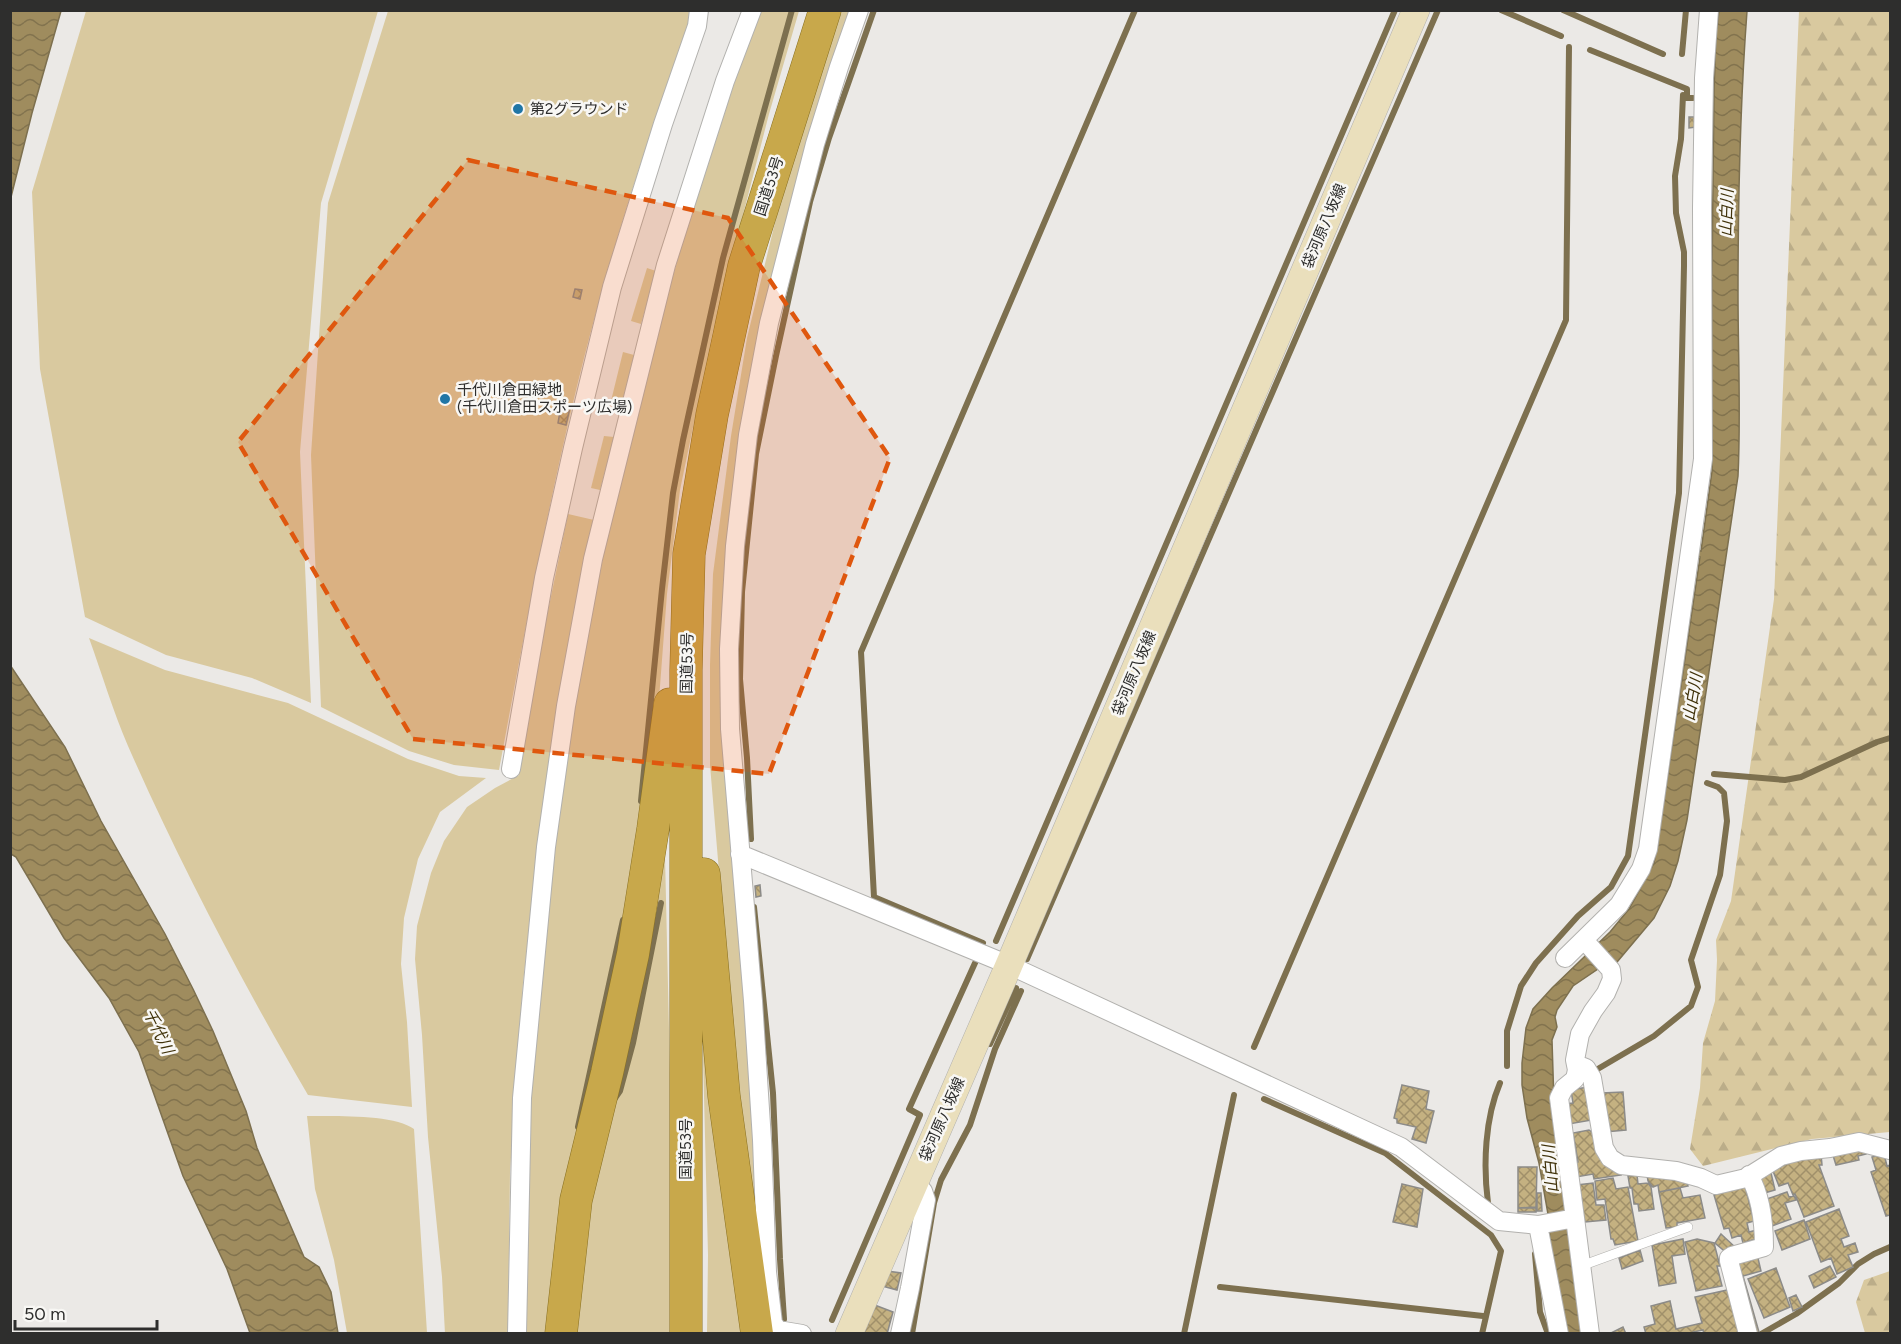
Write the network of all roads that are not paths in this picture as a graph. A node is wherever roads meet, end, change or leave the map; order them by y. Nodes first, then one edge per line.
1 (699, 10) edge
2 (752, 10) edge
3 (825, 10) edge
4 (859, 10) edge
5 (1416, 10) edge
6 (1709, 10) edge
7 (689, 554) junction
8 (686, 670) junction
9 (511, 769) dead end
10 (740, 854) junction
11 (1584, 940) junction
12 (1565, 958) dead end
13 (1009, 965) junction
14 (1576, 1064) junction
15 (1890, 1150) edge
16 (1749, 1175) junction
17 (914, 1182) junction
18 (1575, 1218) junction
19 (1538, 1225) junction
20 (1688, 1227) dead end
21 (1581, 1266) junction
22 (517, 1334) edge
23 (561, 1334) edge
24 (686, 1334) edge
25 (757, 1334) edge
26 (802, 1334) edge
27 (849, 1334) edge
28 (900, 1334) edge
29 (1559, 1334) edge
30 (1590, 1334) edge
31 (1748, 1334) edge

1 - 9 street
2 - 22 street
3 - 7 highway, 国道53号
4 - 10 street
5 - 13 main road, 袋河原八坂線
6 - 11 street
7 - 8 highway, 国道53号
7 - 23 highway
8 - 24 highway, 国道53号
8 - 25 highway
10 - 13 street
10 - 26 street
11 - 12 street
11 - 14 street
13 - 17 main road, 袋河原八坂線
13 - 19 street
14 - 16 street
14 - 18 street
15 - 16 street
16 - 31 street
17 - 27 main road, 袋河原八坂線
17 - 28 street
18 - 19 street
18 - 21 street
19 - 29 street
20 - 21 lane
21 - 30 street

